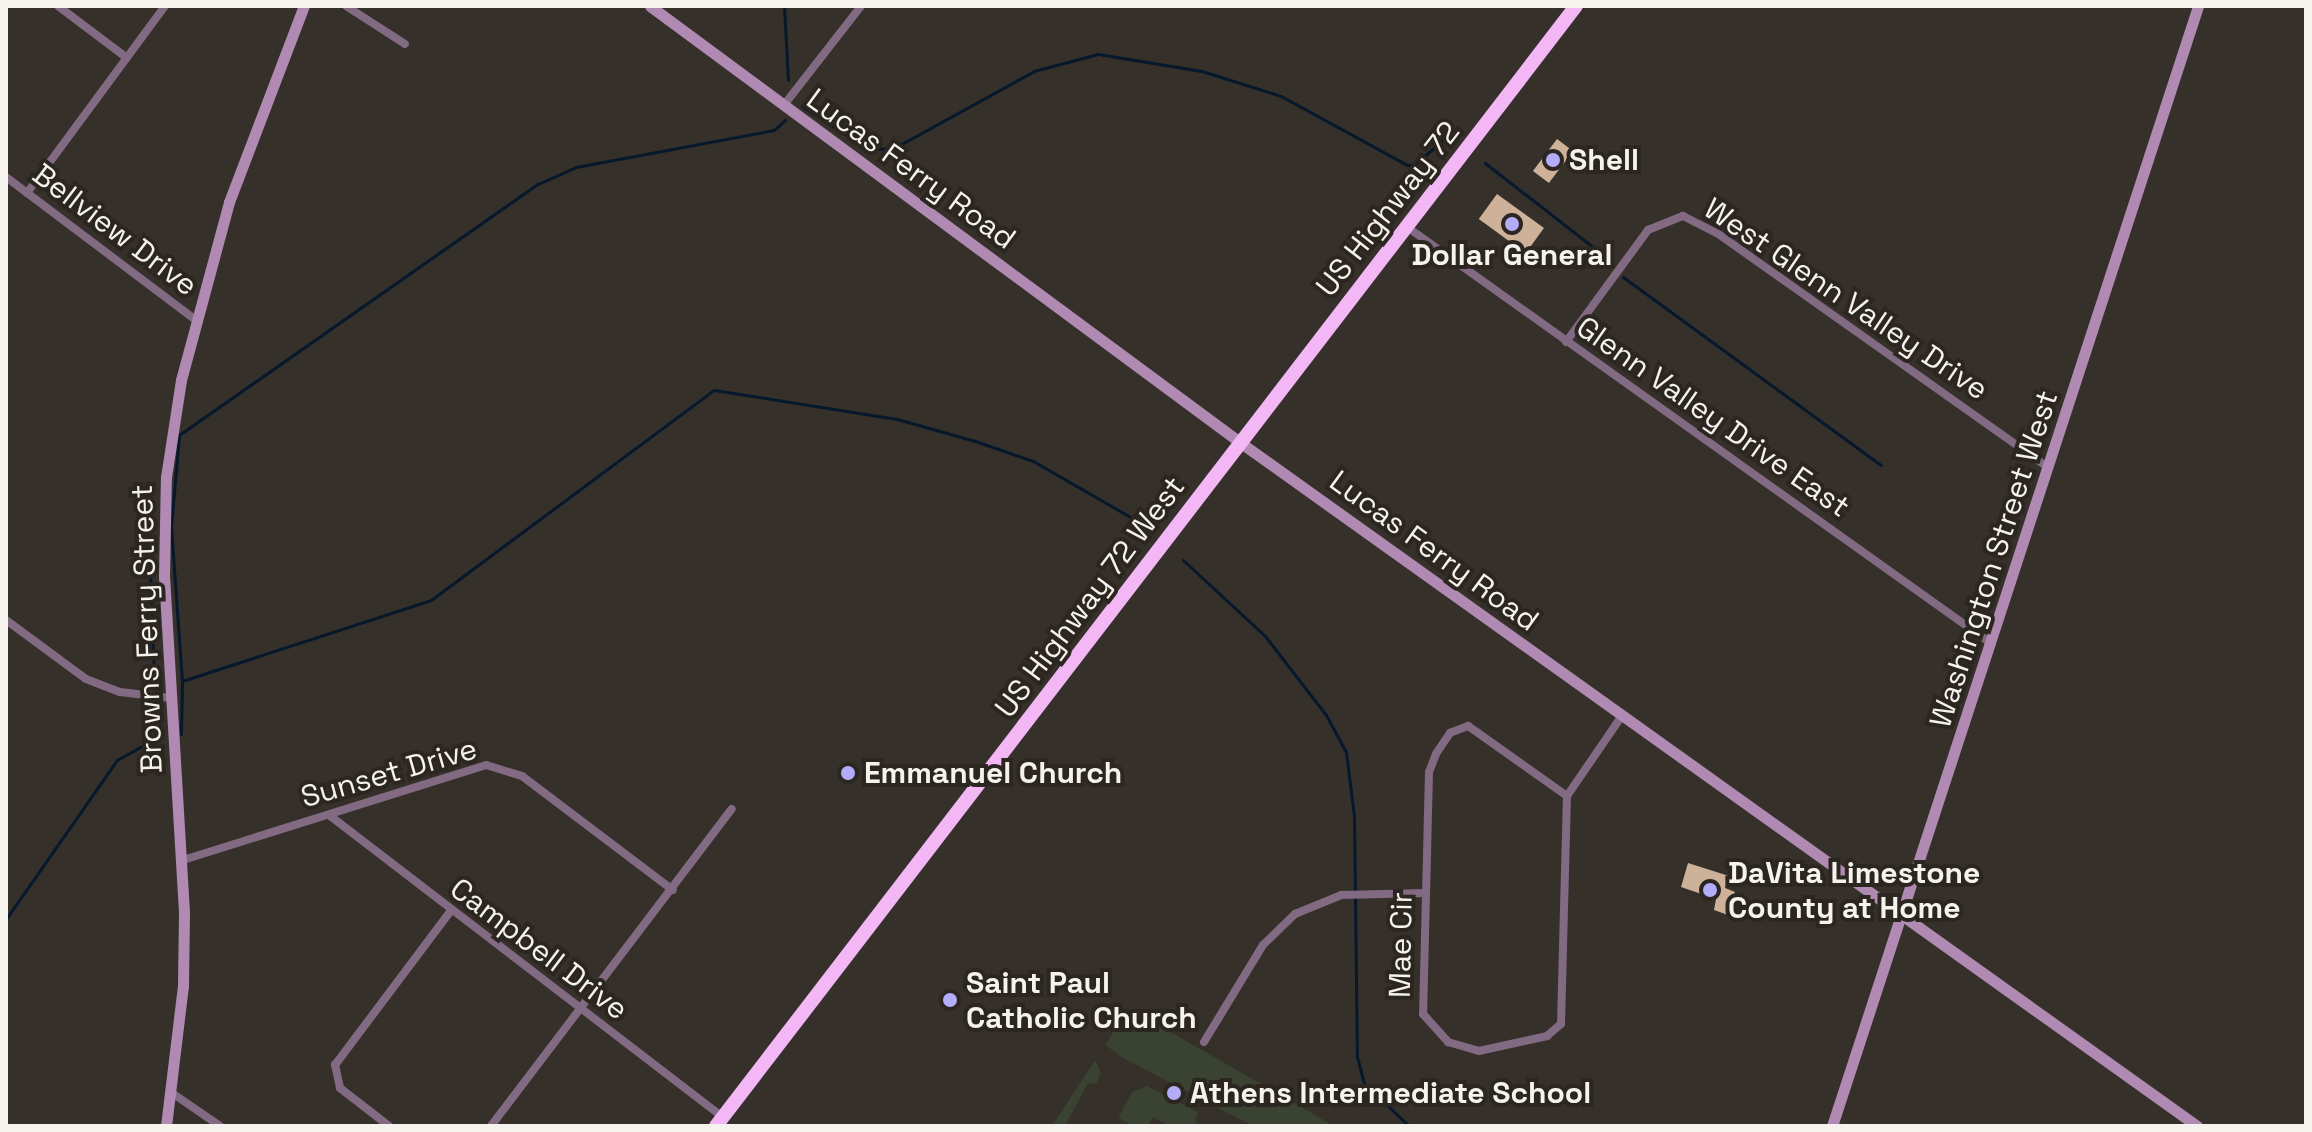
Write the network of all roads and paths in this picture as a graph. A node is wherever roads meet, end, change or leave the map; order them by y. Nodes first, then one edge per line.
1 (58, 6) edge
2 (165, 6) edge
3 (304, 6) edge
4 (346, 6) edge
5 (861, 6) edge
6 (1576, 6) edge
7 (2198, 6) edge
8 (654, 7) edge
9 (405, 44) dead end
10 (127, 58) junction
11 (784, 105) junction
12 (6, 177) edge
13 (27, 193) junction
14 (1407, 227) junction
15 (196, 320) junction
16 (1566, 342) junction
17 (1241, 443) junction
18 (2049, 468) junction
19 (6, 620) edge
20 (1992, 644) junction
21 (171, 698) junction
22 (1621, 717) junction
23 (1567, 796) junction
24 (732, 809) dead end
25 (329, 815) junction
26 (180, 861) junction
27 (673, 890) junction
28 (1426, 893) junction
29 (450, 912) junction
30 (1903, 915) junction
31 (584, 1010) junction
32 (1204, 1042) dead end
33 (172, 1093) junction
34 (720, 1121) edge
35 (166, 1126) edge
36 (220, 1126) edge
37 (389, 1126) edge
38 (491, 1126) edge
39 (1832, 1126) edge
40 (2197, 1126) edge

1 - 10 street
2 - 10 street
3 - 15 street, Browns Ferry Street
4 - 9 street
5 - 11 street
6 - 14 highway, US Highway 72
7 - 18 street, Washington Street West
8 - 11 street, Lucas Ferry Road
10 - 13 street
11 - 17 street, Lucas Ferry Road
12 - 13 street, Bellview Drive
13 - 15 street, Bellview Drive
14 - 16 street, Glenn Valley Drive East
14 - 17 highway, US Highway 72
15 - 21 street, Browns Ferry Street
16 - 18 street, West Glenn Valley Drive
16 - 20 street, Glenn Valley Drive East
17 - 22 street, Lucas Ferry Road
17 - 34 highway, US Highway 72 West
18 - 20 street, Washington Street West
19 - 21 street
20 - 30 street, Washington Street West
21 - 26 street, Browns Ferry Street
22 - 23 street
22 - 30 street, Lucas Ferry Road
23 - 28 street, Mae Cir
23 - 28 street, Mae Cir
24 - 27 street
25 - 26 street, Sunset Drive
25 - 27 street, Sunset Drive
25 - 29 street, Campbell Drive
26 - 33 street, Browns Ferry Street
27 - 31 street
28 - 32 street
29 - 31 street, Campbell Drive
29 - 37 street
30 - 39 street, Washington Street West
30 - 40 street, Lucas Ferry Road
31 - 34 street, Campbell Drive
31 - 38 street
33 - 35 street, Browns Ferry Street
33 - 36 street

